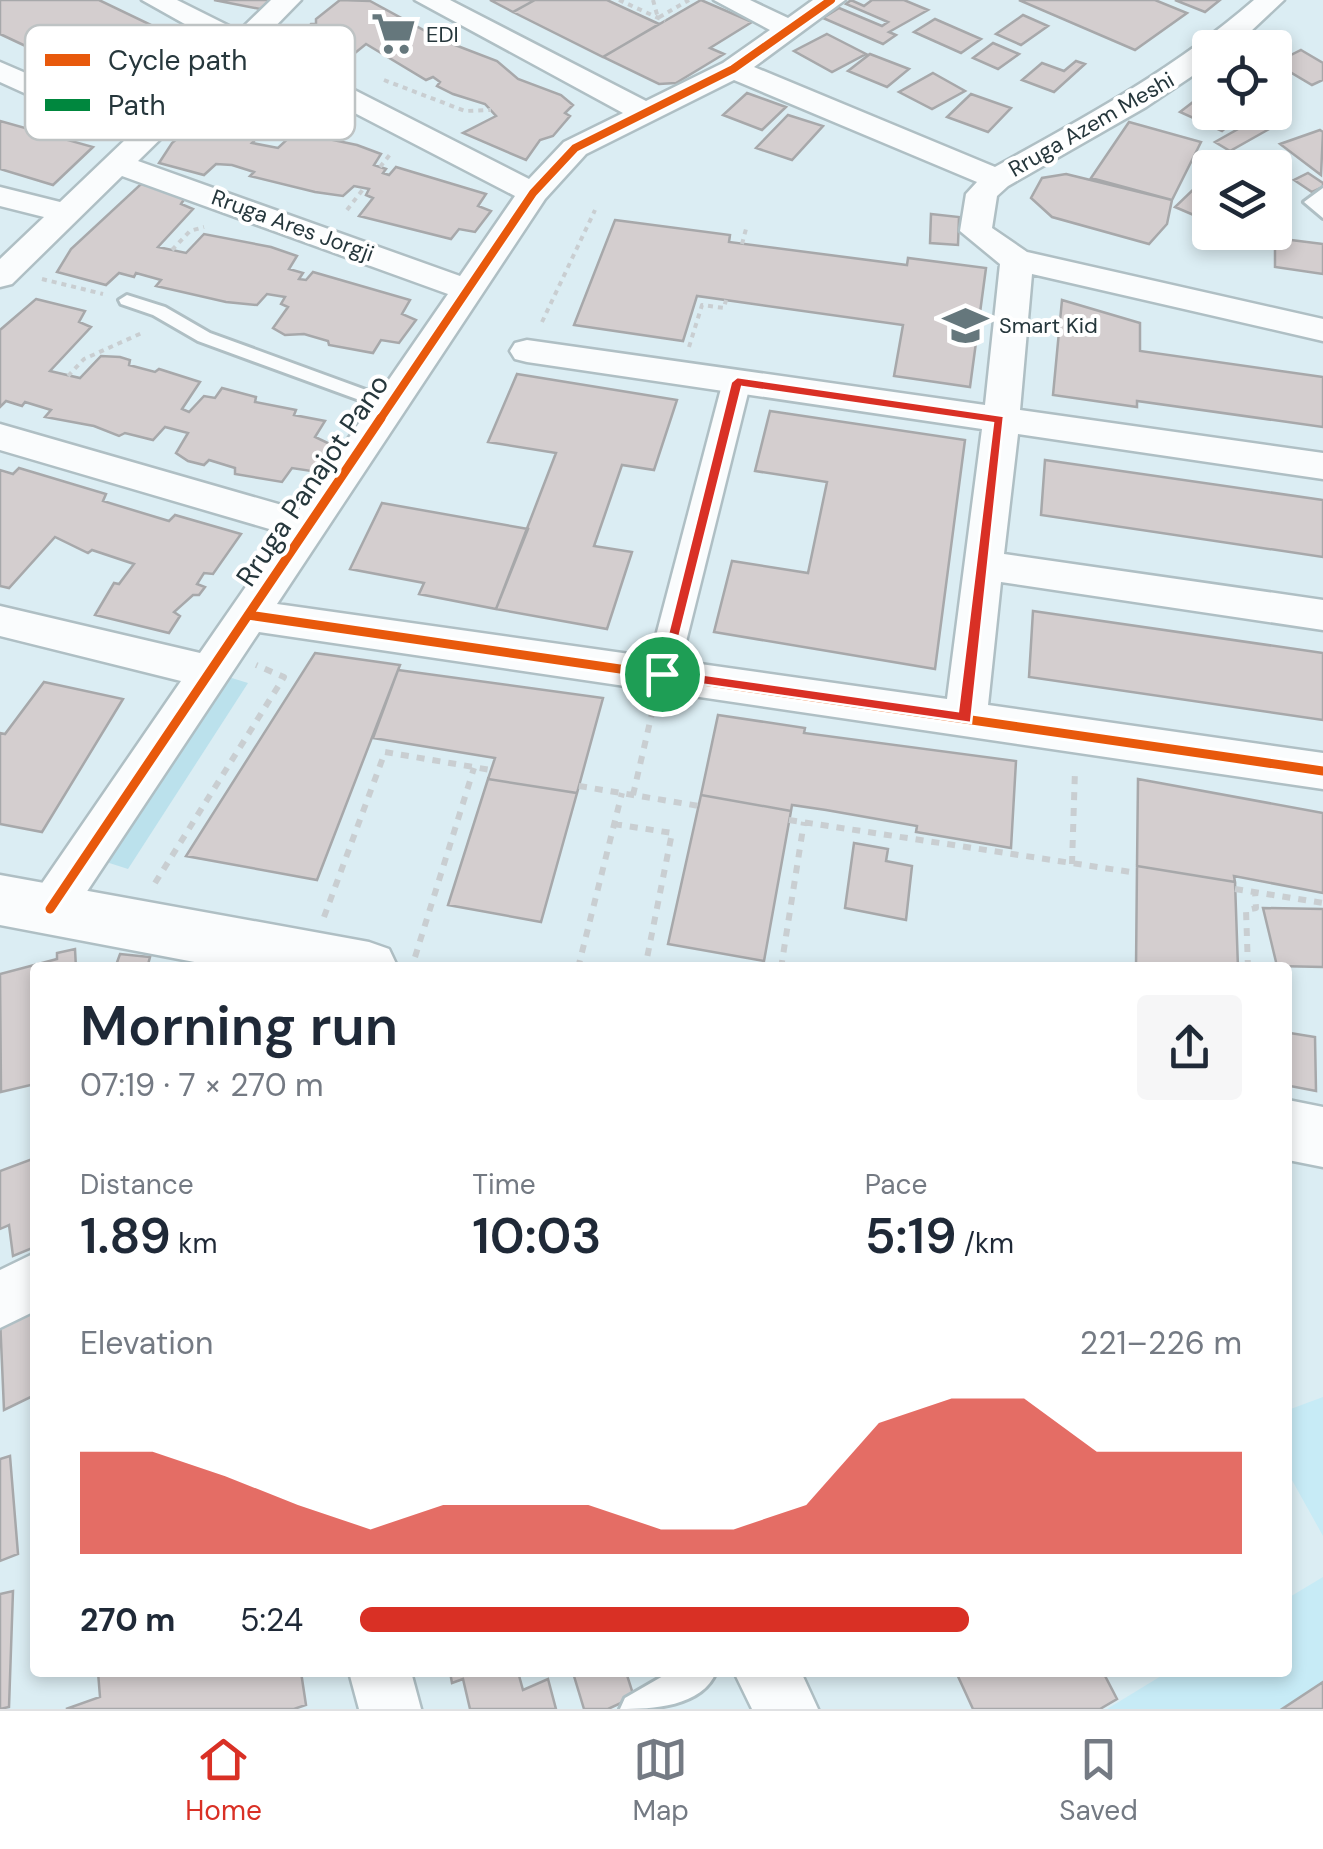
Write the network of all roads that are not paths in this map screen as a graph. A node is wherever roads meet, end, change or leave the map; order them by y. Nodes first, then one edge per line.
1 (156, 0) edge
2 (287, 0) edge
3 (429, 0) edge
4 (728, 0) edge
5 (831, 0) edge
6 (1270, 0) edge
7 (205, 25) edge
8 (261, 25) edge
9 (787, 28) junction
10 (1236, 30) edge
11 (1192, 64) edge
12 (733, 69) junction
13 (0, 70) edge
14 (25, 81) edge
15 (355, 102) edge
16 (646, 114) junction
17 (141, 140) edge
18 (116, 164) junction
19 (997, 179) junction
20 (533, 193) junction
21 (1323, 193) edge
22 (0, 196) edge
23 (66, 213) junction
24 (1323, 213) edge
25 (1016, 260) junction
26 (3, 274) edge
27 (468, 290) junction
28 (127, 300) road end
29 (1323, 330) edge
30 (528, 351) road end
31 (737, 382) junction
32 (390, 405) junction
33 (1000, 420) junction
34 (0, 438) edge
35 (1323, 466) edge
36 (308, 526) junction
37 (983, 565) junction
38 (248, 614) junction
39 (1323, 615) edge
40 (0, 621) edge
41 (209, 672) junction
42 (658, 689) junction
43 (965, 718) junction
44 (1323, 771) edge
45 (25, 904) edge
46 (206, 952) edge
47 (340, 962) edge
48 (1292, 1131) edge
49 (1323, 1137) edge
50 (30, 1283) edge
51 (0, 1301) edge
52 (381, 1677) edge
53 (692, 1677) edge
54 (768, 1677) edge
55 (390, 1709) edge
56 (636, 1709) edge
57 (787, 1709) edge

1 - 7 street
2 - 8 street
3 - 16 street
4 - 9 street
5 - 9 street, Rruga Panajot Pano
6 - 10 street, Rruga Azem Meshi
9 - 12 street, Rruga Panajot Pano
11 - 19 street, Rruga Azem Meshi
12 - 16 street, Rruga Panajot Pano
12 - 19 street
13 - 14 street
15 - 20 street
16 - 20 street, Rruga Panajot Pano
17 - 18 street
18 - 23 street
18 - 27 street, Rruga Ares Jorgji
19 - 25 street, Rruga Azem Meshi
20 - 27 street, Rruga Panajot Pano
21 - 24 lane
22 - 23 street
23 - 26 street
25 - 29 street
25 - 33 street
27 - 32 street, Rruga Panajot Pano
28 - 32 lane
30 - 31 street
31 - 33 street
31 - 42 street
32 - 36 street, Rruga Panajot Pano
33 - 35 street
33 - 37 street
34 - 36 street
36 - 38 street, Rruga Panajot Pano
37 - 39 street
37 - 43 street
38 - 41 street, Rruga Panajot Pano
38 - 42 street
40 - 41 street
41 - 45 street, Rruga Panajot Pano
42 - 43 street
43 - 44 street
45 - 46 main road
46 - 47 main road
48 - 49 main road
50 - 51 street
52 - 55 street
53 - 56 lane
54 - 57 street

